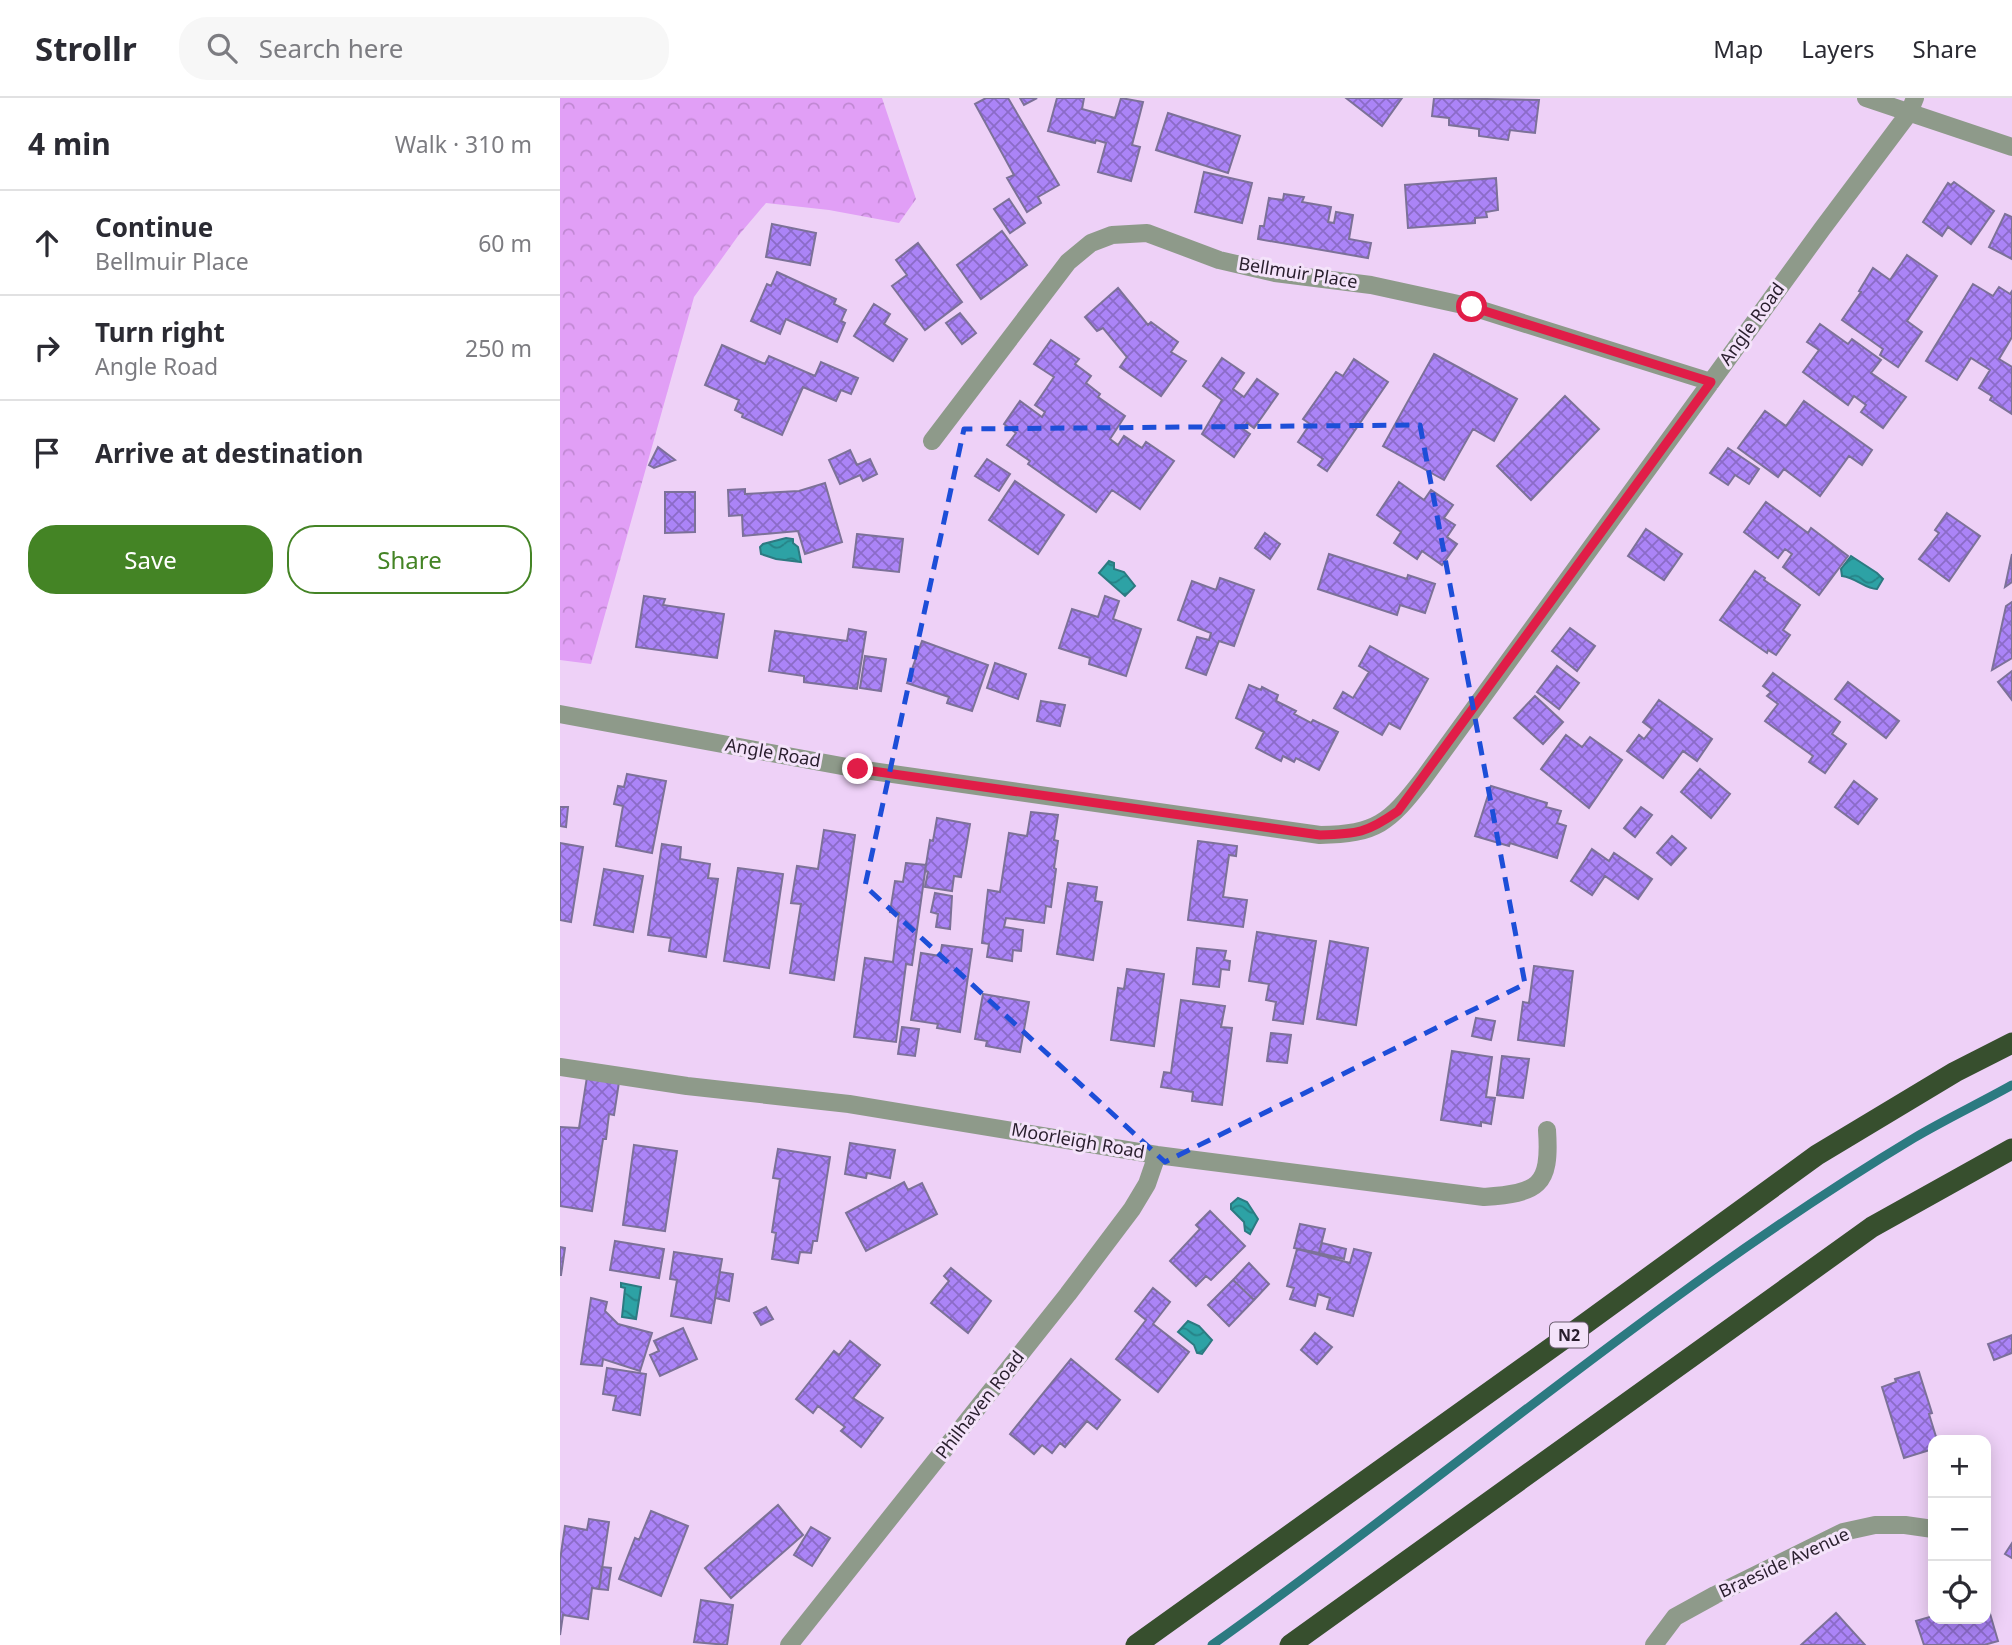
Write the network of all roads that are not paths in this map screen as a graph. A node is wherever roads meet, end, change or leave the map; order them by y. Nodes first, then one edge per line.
1 (1866, 98) edge
2 (1912, 105) edge
3 (2012, 147) edge
4 (1711, 382) junction
5 (932, 441) dead end
6 (560, 714) edge
7 (2012, 1043) edge
8 (560, 1067) edge
9 (1548, 1130) dead end
10 (2012, 1149) edge
11 (1157, 1155) junction
12 (1928, 1529) edge
13 (789, 1645) edge
14 (1136, 1645) edge
15 (1290, 1645) edge
16 (1654, 1645) edge

1 - 2 street
2 - 3 street
2 - 4 street, Angle Road
4 - 5 street, Bellmuir Place
4 - 6 street, Angle Road
7 - 14 highway, N2
8 - 11 street, Moorleigh Road
9 - 11 street, Moorleigh Road
10 - 15 highway
11 - 13 street, Philhaven Road
12 - 16 street, Braeside Avenue

